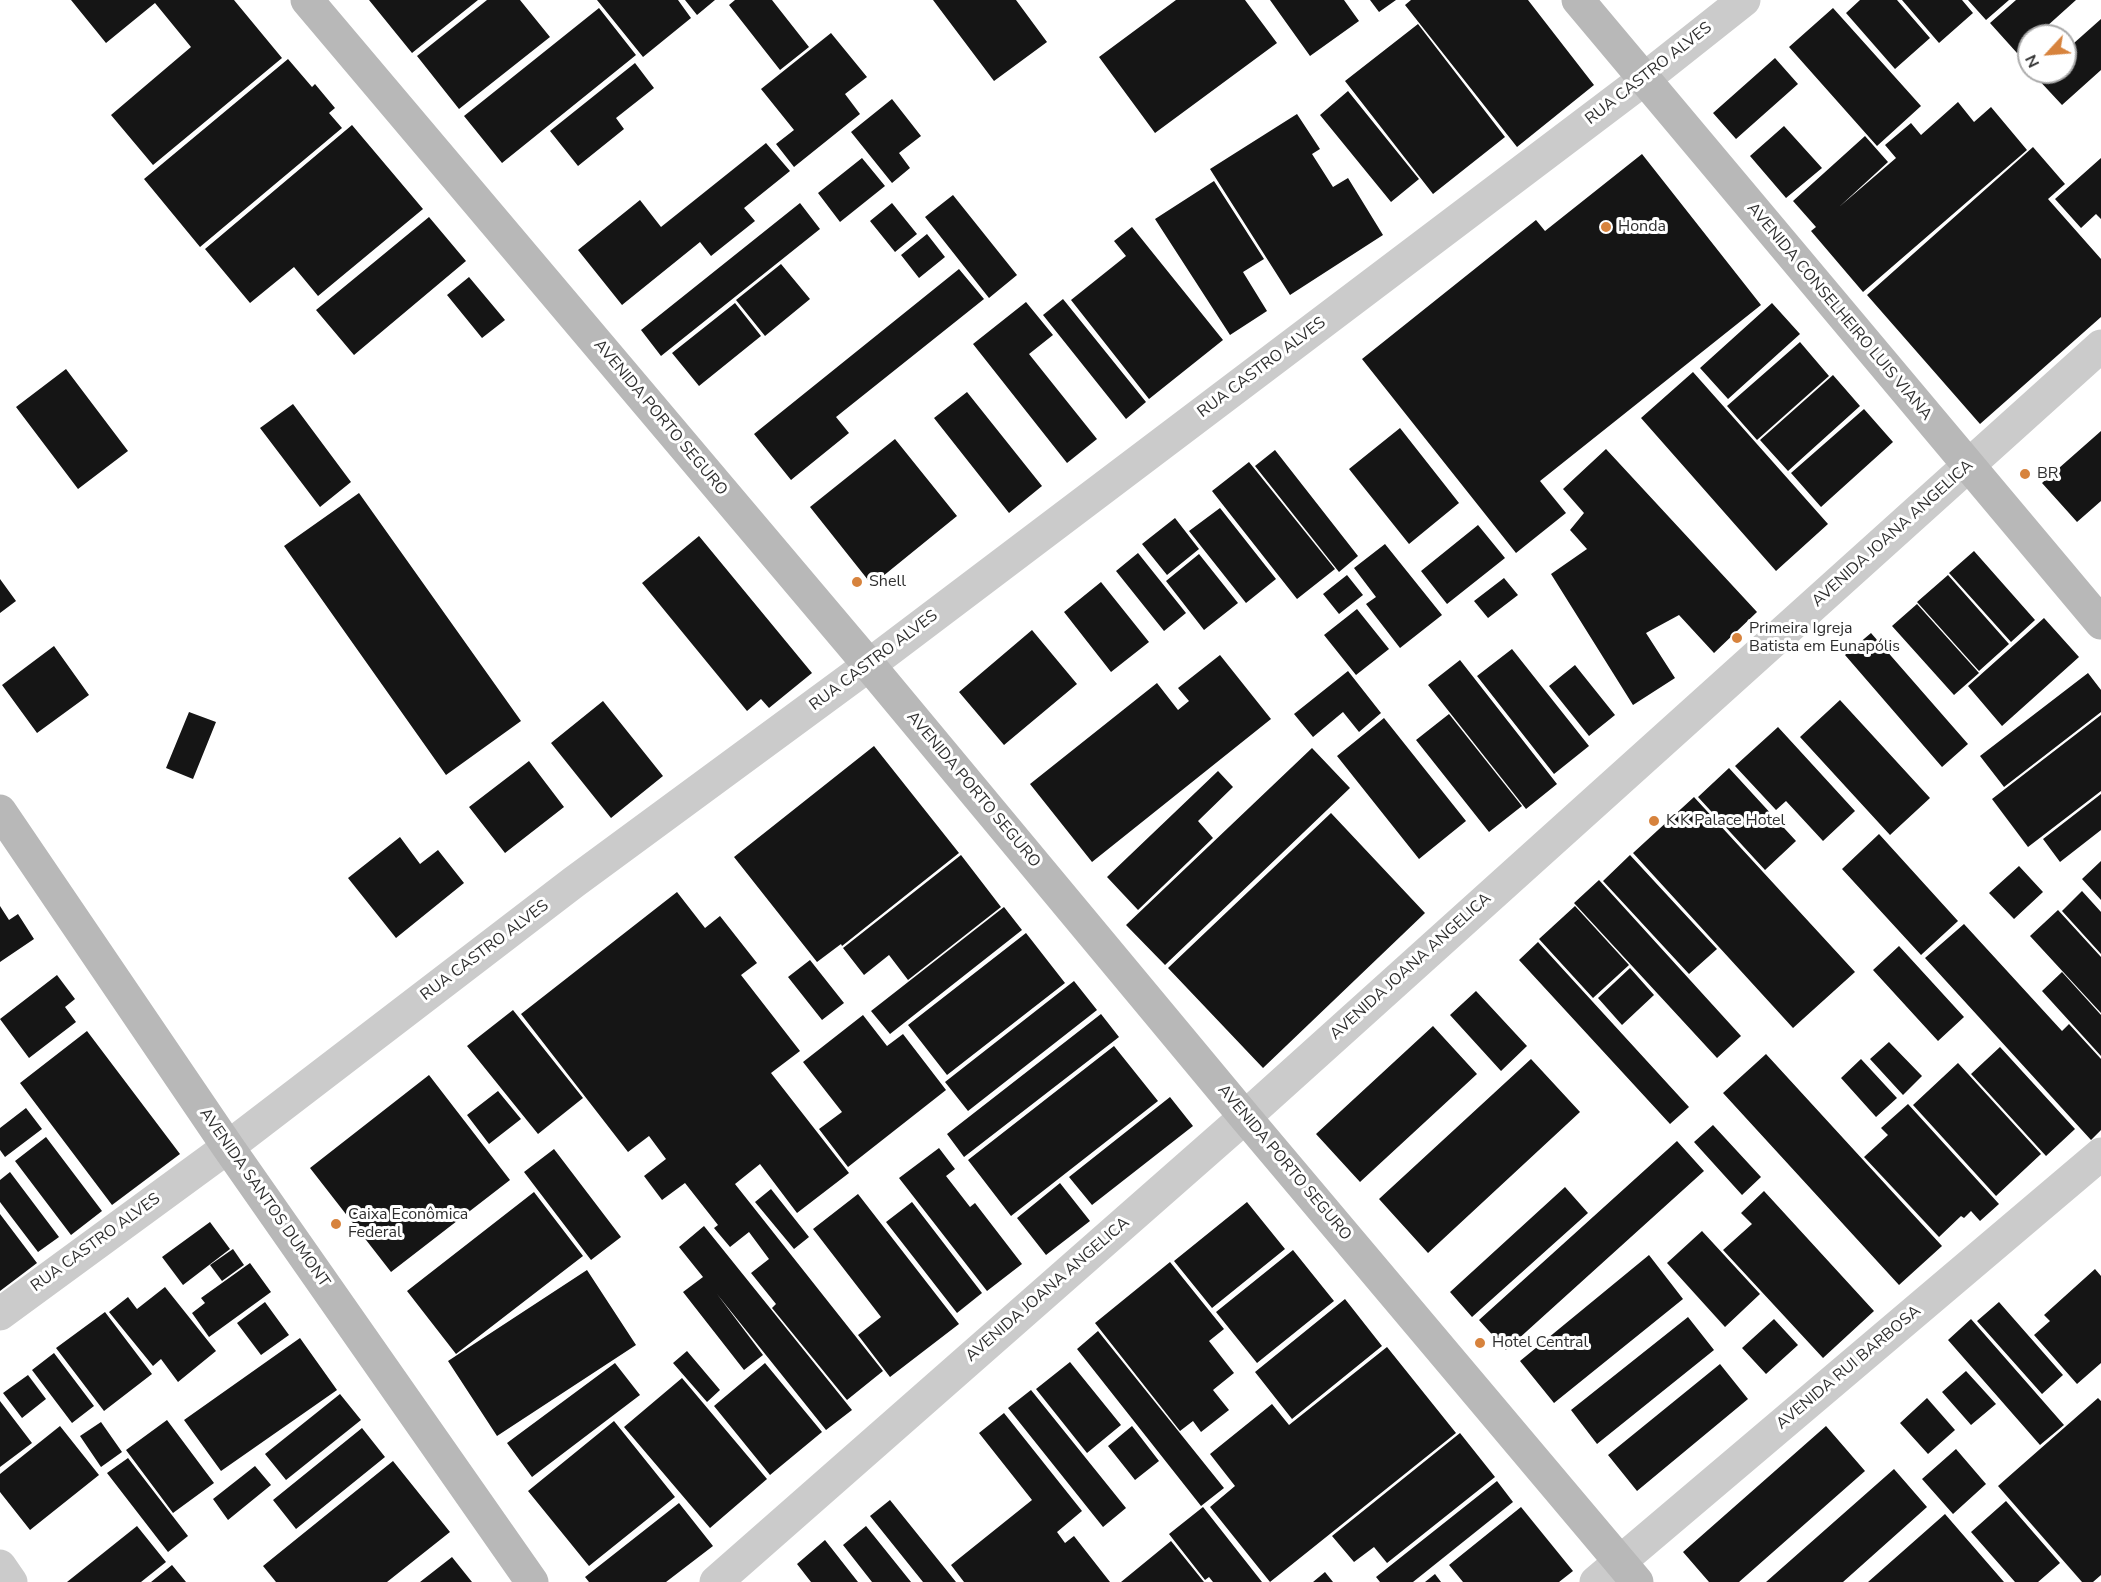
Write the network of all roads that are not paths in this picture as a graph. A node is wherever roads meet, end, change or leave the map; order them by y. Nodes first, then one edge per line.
1 (307, 0) edge
2 (1578, 0) edge
3 (1744, 0) edge
4 (1643, 80) junction
5 (2101, 346) edge
6 (1968, 466) junction
7 (2101, 623) edge
8 (869, 665) junction
9 (0, 811) edge
10 (1245, 1117) junction
11 (228, 1147) junction
12 (2101, 1154) edge
13 (0, 1314) edge
14 (0, 1566) edge
15 (1618, 1575) edge
16 (11, 1582) edge
17 (532, 1582) edge
18 (716, 1582) edge

1 - 8 main road, AVENIDA PORTO SEGURO
2 - 4 main road, AVENIDA CONSELHEIRO LUIS VIANA
3 - 4 street, RUA CASTRO ALVES
4 - 6 main road, AVENIDA CONSELHEIRO LUIS VIANA
4 - 8 street, RUA CASTRO ALVES
5 - 6 street, AVENIDA JOANA ANGELICA
6 - 7 main road, AVENIDA CONSELHEIRO LUIS VIANA
6 - 10 street, AVENIDA JOANA ANGELICA
8 - 10 main road, AVENIDA PORTO SEGURO
8 - 11 street, RUA CASTRO ALVES
9 - 11 main road, AVENIDA SANTOS DUMONT
10 - 15 main road, AVENIDA PORTO SEGURO
10 - 18 street, AVENIDA JOANA ANGELICA
11 - 13 street, RUA CASTRO ALVES
11 - 17 main road, AVENIDA SANTOS DUMONT
12 - 15 street, AVENIDA RUI BARBOSA
14 - 16 street

